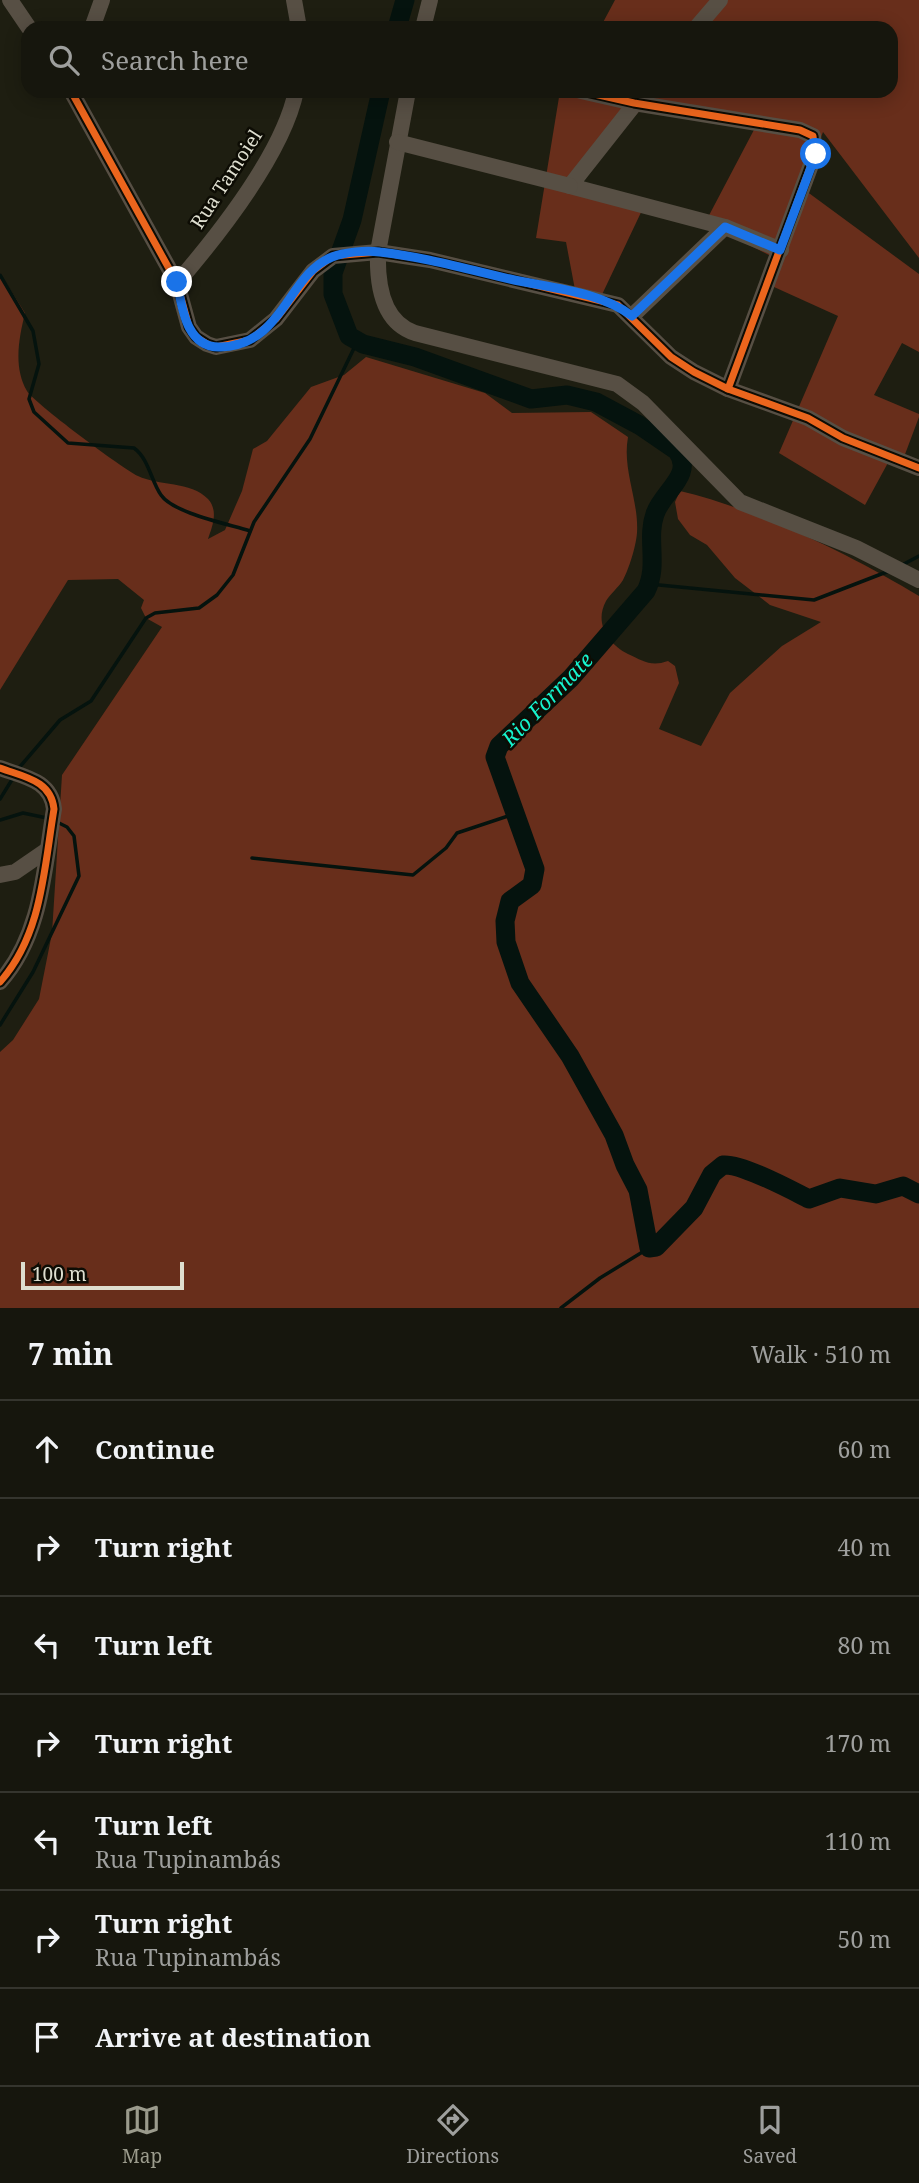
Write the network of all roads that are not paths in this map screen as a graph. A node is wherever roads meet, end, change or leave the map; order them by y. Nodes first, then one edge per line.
1 (10, 0) edge
2 (102, 0) edge
3 (294, 0) edge
4 (430, 0) edge
5 (719, 0) edge
6 (24, 21) edge
7 (94, 21) edge
8 (298, 21) edge
9 (425, 21) edge
10 (702, 21) edge
11 (75, 98) edge
12 (294, 98) edge
13 (406, 98) edge
14 (638, 98) edge
15 (644, 98) edge
16 (397, 142) junction
17 (570, 186) junction
18 (725, 227) junction
19 (780, 250) junction
20 (369, 252) junction
21 (177, 282) junction
22 (632, 316) junction
23 (728, 390) junction
24 (917, 463) edge
25 (919, 580) edge
26 (0, 768) edge
27 (47, 850) junction
28 (0, 875) edge
29 (0, 982) edge

1 - 6 street
2 - 7 street
3 - 8 street
4 - 9 street
5 - 10 street
11 - 21 street
12 - 21 street, Rua Tamoiel
13 - 16 street
14 - 17 street
15 - 19 street
16 - 17 street
16 - 20 street
17 - 18 street
18 - 19 street
18 - 22 street
19 - 23 street
20 - 21 street
20 - 22 street
20 - 25 street
22 - 23 street
23 - 24 street
26 - 27 street
27 - 28 street
27 - 29 street

